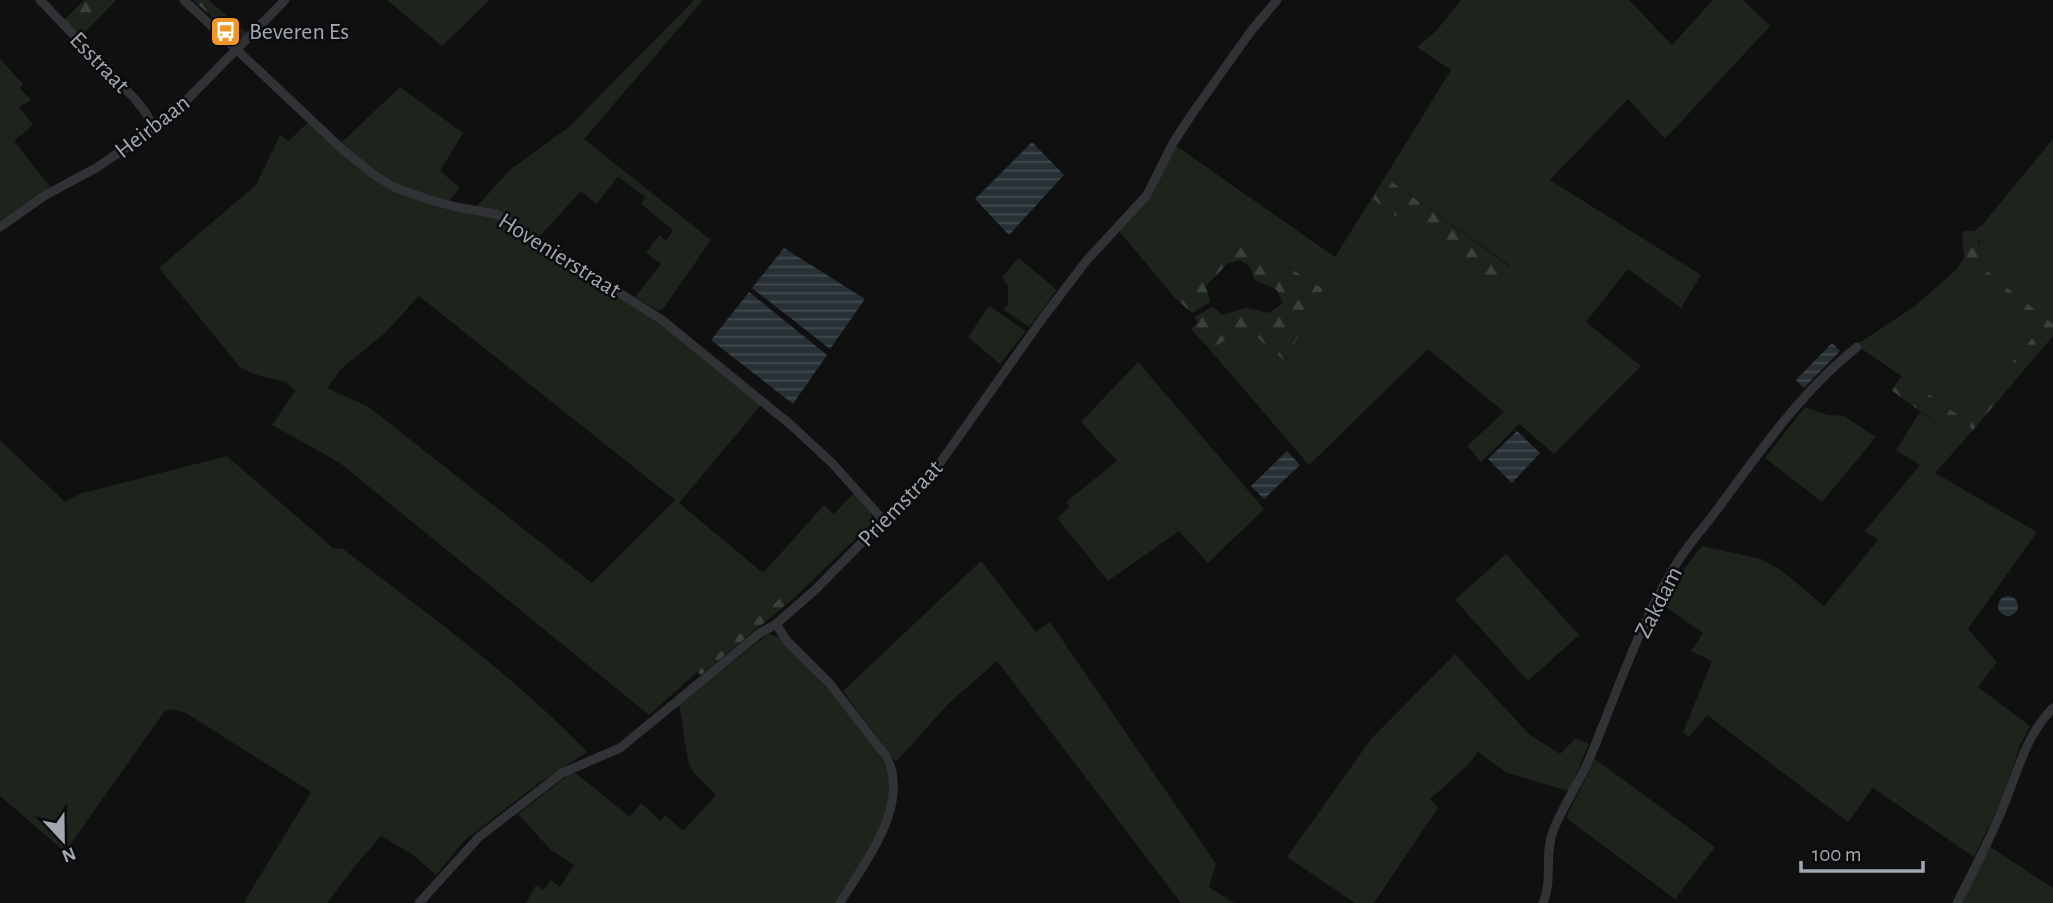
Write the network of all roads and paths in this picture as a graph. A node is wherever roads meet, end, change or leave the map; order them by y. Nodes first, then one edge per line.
1 (40, 0) edge
2 (184, 0) edge
3 (285, 0) edge
4 (1277, 0) edge
5 (237, 50) junction
6 (153, 130) junction
7 (0, 227) edge
8 (1857, 347) dead end
9 (884, 521) junction
10 (776, 624) junction
11 (2053, 708) edge
12 (419, 903) edge
13 (840, 903) edge
14 (1543, 903) edge
15 (1957, 903) edge

1 - 6 street, Esstraat
2 - 5 street, Hovenierstraat
3 - 5 street, Heirbaan
4 - 9 street, Priemstraat
5 - 6 street, Heirbaan
5 - 9 street, Hovenierstraat
6 - 7 street, Heirbaan
8 - 14 street, Zakdam
9 - 10 street, Priemstraat
10 - 12 street, Priemstraat
10 - 13 street
11 - 15 street

